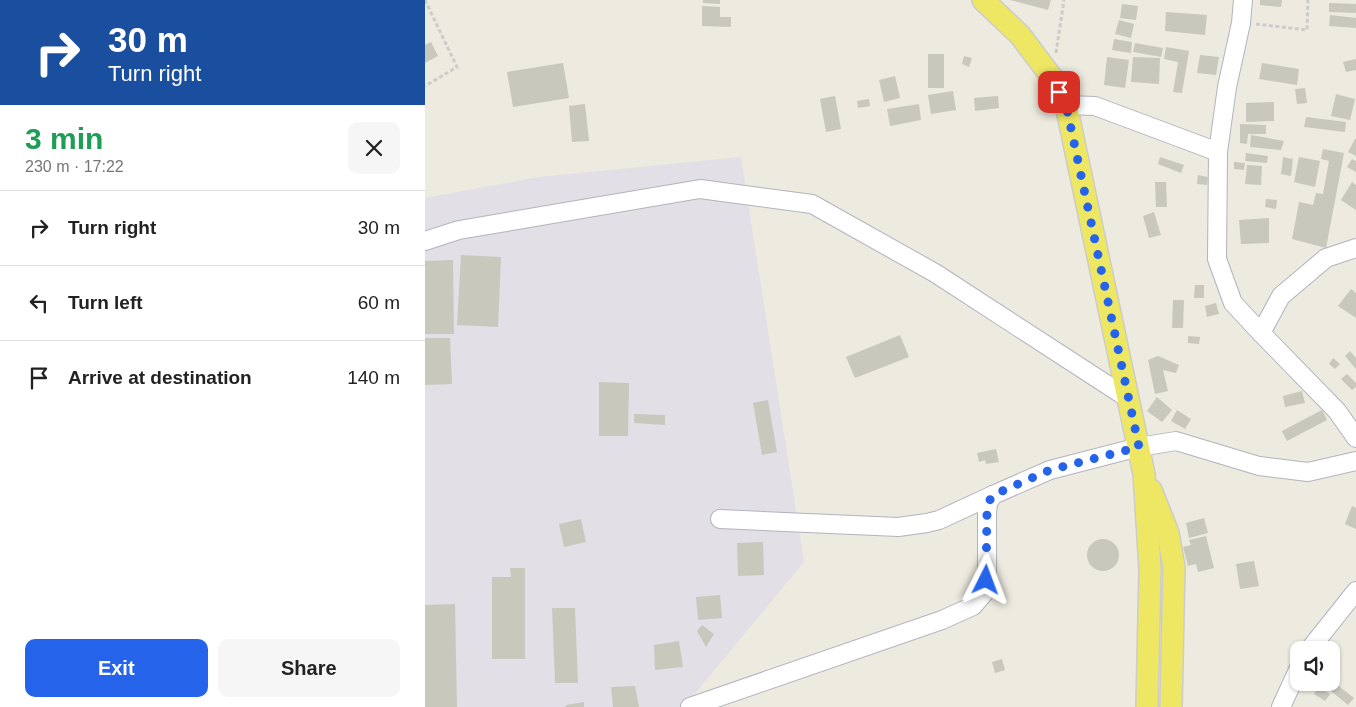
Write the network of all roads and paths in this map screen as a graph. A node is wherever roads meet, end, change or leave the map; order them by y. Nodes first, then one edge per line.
1 (425, 0) edge
2 (983, 0) edge
3 (1064, 0) edge
4 (1243, 0) edge
5 (1308, 0) edge
6 (1241, 22) junction
7 (1053, 79) junction
8 (425, 86) edge
9 (1066, 105) junction
10 (1218, 152) junction
11 (425, 241) edge
12 (1356, 248) edge
13 (1261, 333) junction
14 (1129, 399) junction
15 (1356, 438) edge
16 (1139, 447) junction
17 (1356, 461) edge
18 (1145, 474) junction
19 (993, 495) junction
20 (719, 519) dead end
21 (1356, 591) edge
22 (1316, 641) edge
23 (1290, 688) edge
24 (690, 707) edge
25 (1147, 707) edge
26 (1171, 707) edge
27 (1281, 707) edge

1 - 8 path
2 - 7 main road
3 - 7 path
4 - 6 street
5 - 6 path
6 - 10 street
7 - 9 main road
9 - 10 street
9 - 14 main road
10 - 13 street
11 - 14 street
12 - 13 street
13 - 15 street
14 - 16 main road
16 - 17 street
16 - 18 main road
16 - 19 street
18 - 25 main road
18 - 26 main road
19 - 20 street
19 - 24 street
21 - 22 street
23 - 27 street

